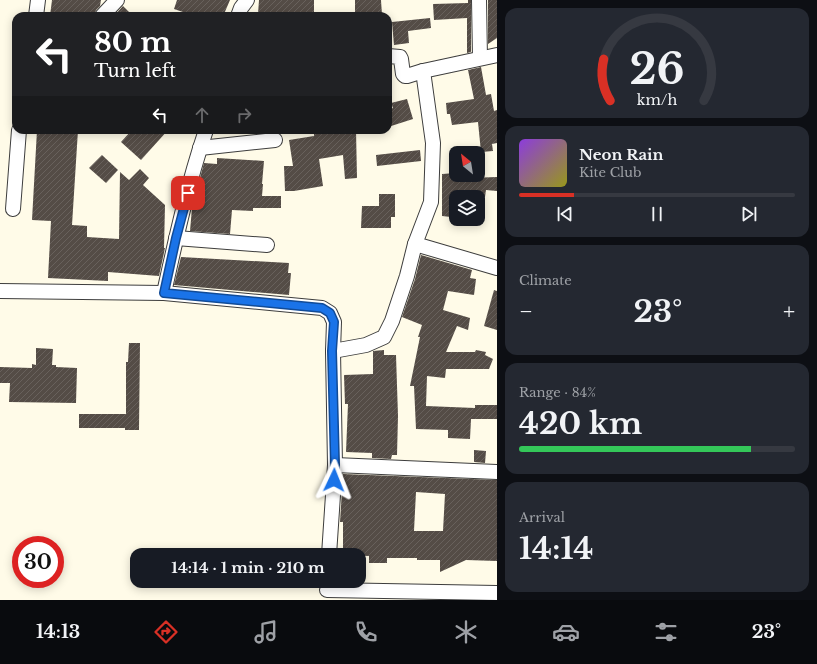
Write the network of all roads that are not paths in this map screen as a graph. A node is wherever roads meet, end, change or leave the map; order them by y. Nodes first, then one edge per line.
1 (38, 0) edge
2 (117, 0) edge
3 (247, 0) edge
4 (479, 0) edge
5 (36, 12) edge
6 (106, 12) edge
7 (240, 12) edge
8 (497, 55) edge
9 (392, 56) edge
10 (480, 58) junction
11 (423, 71) junction
12 (19, 134) edge
13 (205, 134) edge
14 (275, 140) dead end
15 (200, 148) junction
16 (13, 209) dead end
17 (176, 238) junction
18 (415, 244) junction
19 (267, 245) dead end
20 (497, 268) edge
21 (0, 291) edge
22 (164, 293) junction
23 (332, 351) junction
24 (335, 465) junction
25 (497, 472) edge
26 (329, 548) edge
27 (327, 590) edge
28 (497, 593) edge

1 - 5 street
2 - 6 street
3 - 7 street
4 - 10 street
8 - 10 street
9 - 11 street
10 - 11 street
11 - 18 street
12 - 16 street
13 - 15 street
14 - 15 street
15 - 17 street
17 - 19 street
17 - 22 street
18 - 20 street
18 - 23 street
21 - 22 street
22 - 23 street
23 - 24 street
24 - 25 street
24 - 26 street
27 - 28 street

